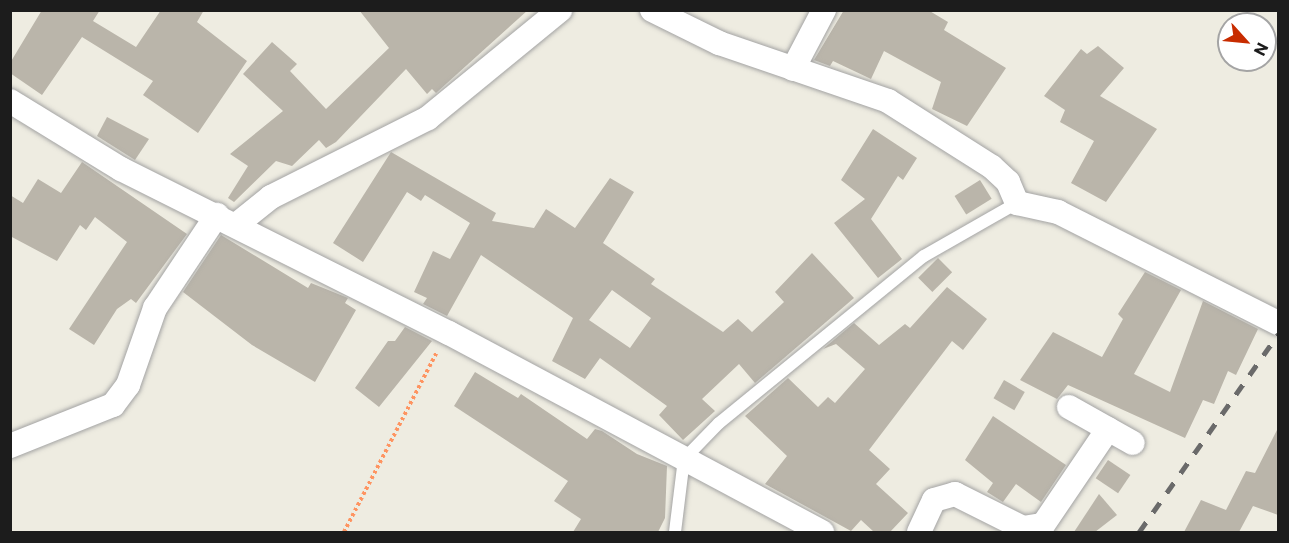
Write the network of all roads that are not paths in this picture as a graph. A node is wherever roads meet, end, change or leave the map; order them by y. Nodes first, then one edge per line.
1 (560, 10) edge
2 (652, 10) edge
3 (824, 10) edge
4 (793, 69) junction
5 (10, 101) edge
6 (1017, 203) junction
7 (226, 220) junction
8 (1278, 323) edge
9 (1069, 407) dead end
10 (1108, 429) junction
11 (1133, 442) dead end
12 (10, 446) edge
13 (684, 459) junction
14 (675, 532) edge
15 (822, 532) edge
16 (919, 532) edge

1 - 7 street
2 - 4 street
3 - 4 street
4 - 6 street
5 - 7 street
6 - 8 street
6 - 13 lane
7 - 12 street
7 - 13 street
9 - 10 street
10 - 11 street
10 - 16 street
13 - 14 lane
13 - 15 street

